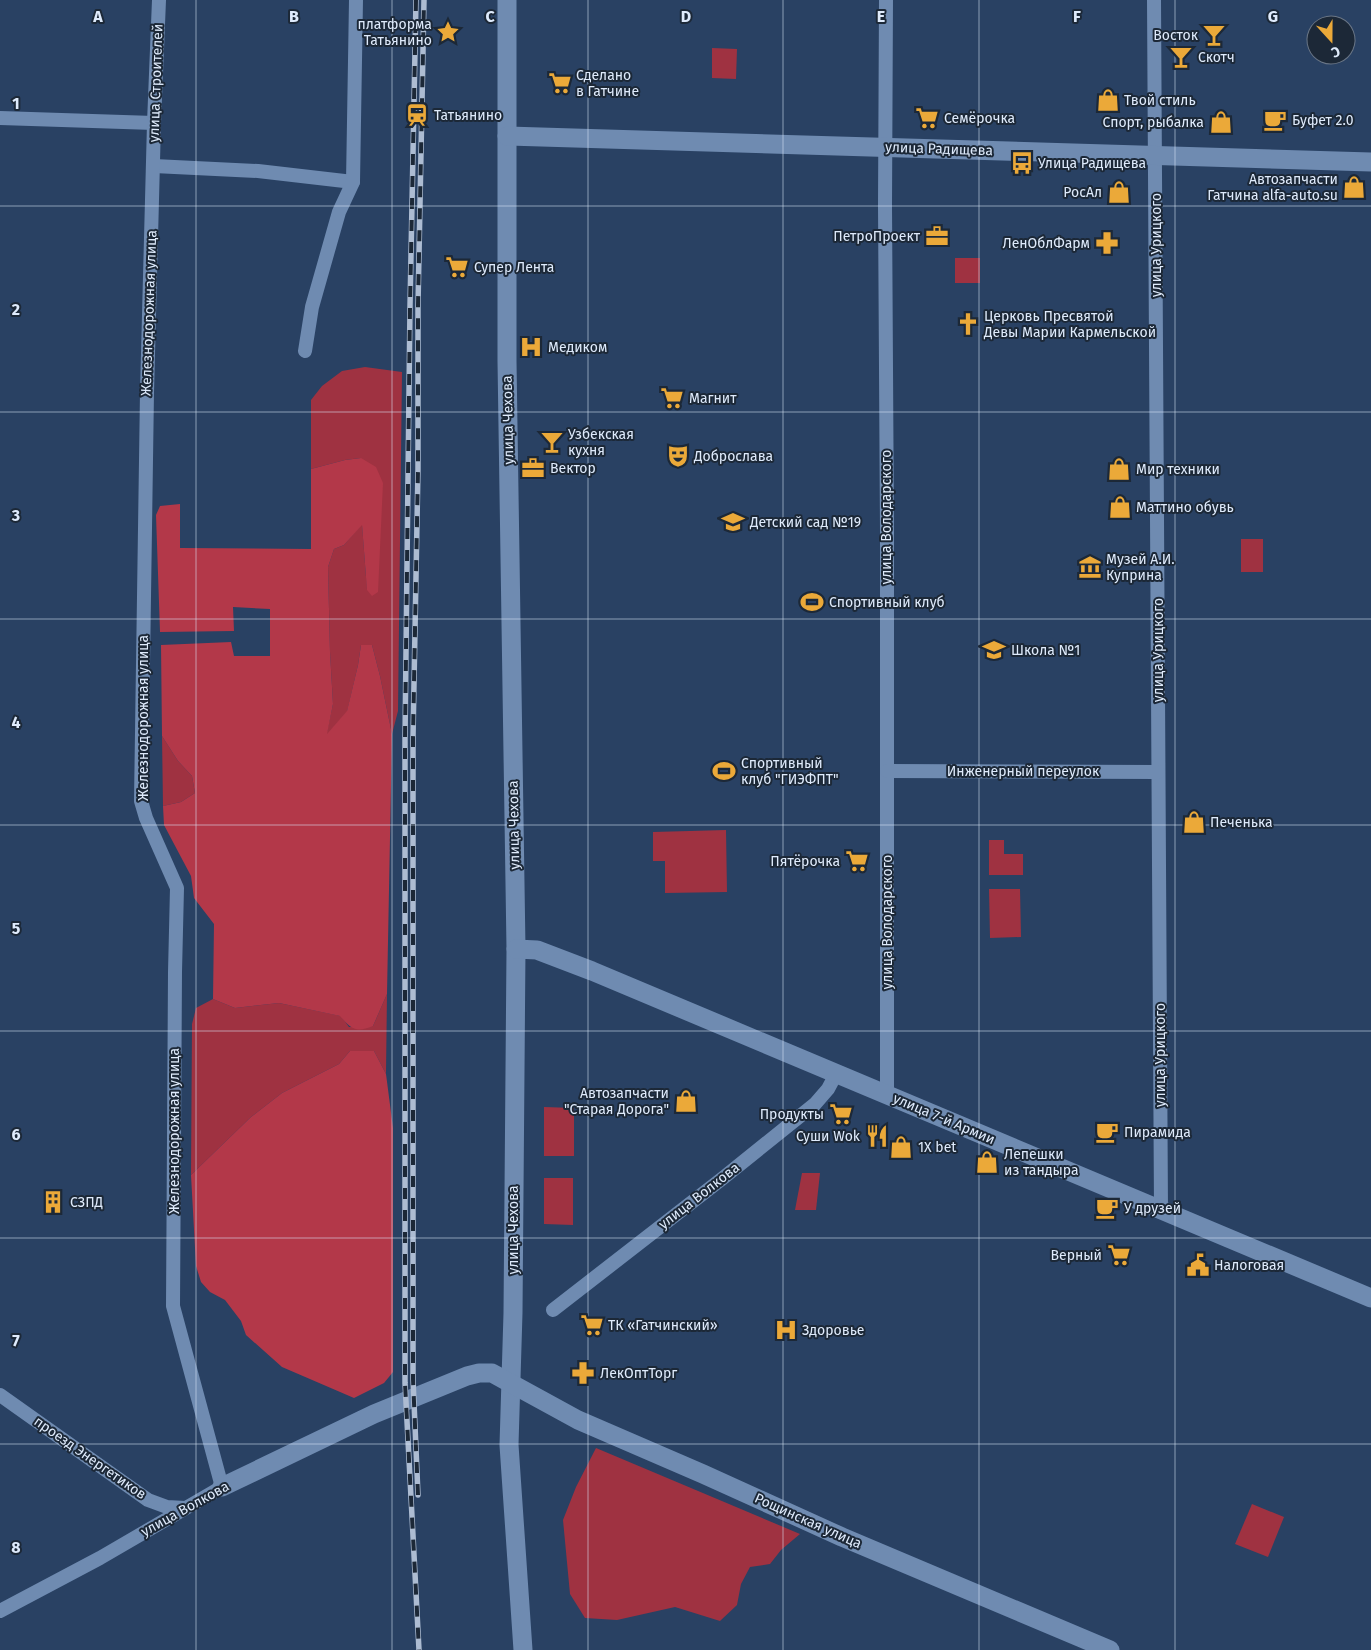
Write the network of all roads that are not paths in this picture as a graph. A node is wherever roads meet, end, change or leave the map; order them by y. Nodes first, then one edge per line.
1 (159, 0) edge
2 (356, 0) edge
3 (507, 0) edge
4 (886, 0) edge
5 (1154, 0) edge
6 (0, 118) edge
7 (154, 123) junction
8 (507, 136) junction
9 (885, 148) junction
10 (1155, 156) junction
11 (1371, 162) edge
12 (154, 166) junction
13 (353, 182) junction
14 (305, 351) dead end
15 (887, 771) junction
16 (1158, 772) junction
17 (516, 949) junction
18 (836, 1074) junction
19 (887, 1095) junction
20 (1161, 1210) junction
21 (1371, 1298) edge
22 (553, 1310) dead end
23 (510, 1383) junction
24 (0, 1395) edge
25 (374, 1414) joint
26 (222, 1487) junction
27 (185, 1508) junction
28 (0, 1611) edge
29 (523, 1650) edge
30 (1110, 1650) edge

1 - 7 street, улица Строителей
2 - 13 street
3 - 8 street, улица Чехова
4 - 9 street, улица Володарского
5 - 10 street, улица Урицкого
6 - 7 street
7 - 12 street, улица Строителей
8 - 9 street, улица Радищева
8 - 17 street, улица Чехова
9 - 10 street, улица Радищева
9 - 15 street, улица Володарского
10 - 11 street, улица Радищева
10 - 16 street, улица Урицкого
12 - 13 street
12 - 26 street, Железнодорожная улица
13 - 14 street
15 - 16 street, Инженерный переулок
15 - 19 street, улица Володарского
16 - 20 street, улица Урицкого
17 - 18 street, улица 7-й Армии
17 - 23 street, улица Чехова
18 - 19 street, улица 7-й Армии
18 - 22 street, улица Волкова
19 - 20 street, улица 7-й Армии
20 - 21 street, улица 7-й Армии
23 - 25 street, Рощинская улица
23 - 29 street, улица Чехова
23 - 30 street, Рощинская улица
24 - 27 street, проезд Энергетиков
25 - 26 street, улица Волкова
26 - 27 street, улица Волкова
27 - 28 street, улица Волкова

